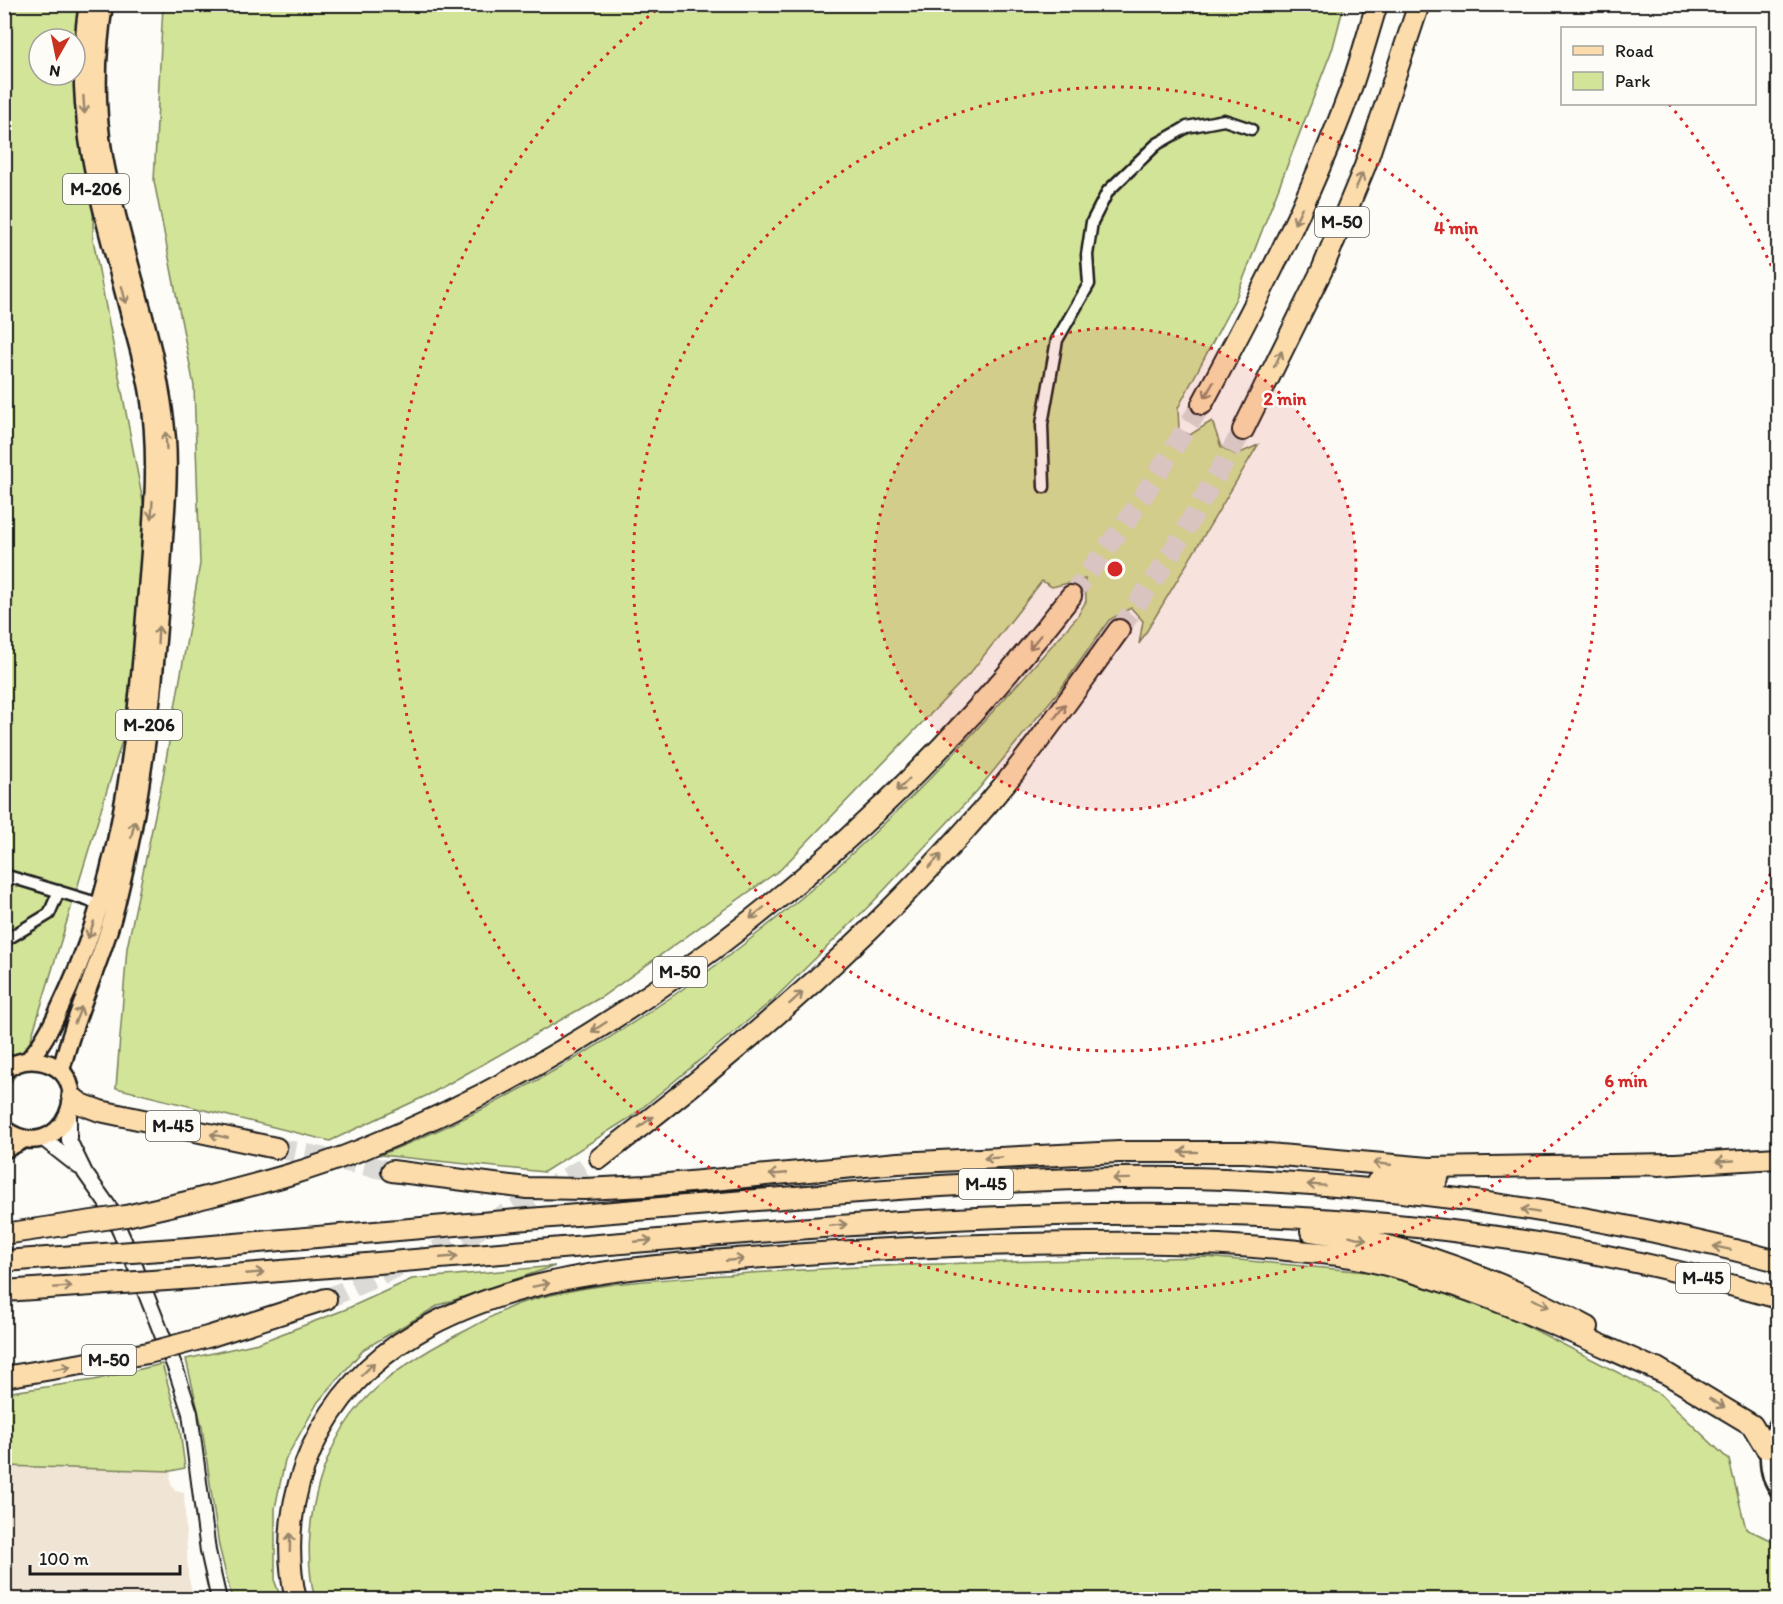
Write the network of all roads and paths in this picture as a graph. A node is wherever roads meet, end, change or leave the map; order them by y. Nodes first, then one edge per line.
1 (88, 4) edge
2 (104, 4) edge
3 (1368, 4) edge
4 (1377, 4) edge
5 (1419, 4) edge
6 (1350, 90) junction
7 (1251, 129) dead end
8 (1202, 404) tunnel mouth
9 (1243, 430) tunnel mouth
10 (1044, 487) dead end
11 (1071, 596) tunnel mouth
12 (1119, 630) tunnel mouth
13 (4, 875) edge
14 (59, 891) junction
15 (100, 903) junction
16 (4, 941) edge
17 (29, 1059) junction
18 (4, 1071) edge
19 (61, 1071) junction
20 (72, 1097) junction
21 (69, 1117) junction
22 (4, 1129) edge
23 (34, 1139) junction
24 (276, 1148) tunnel mouth
25 (4, 1150) edge
26 (600, 1158) tunnel mouth
27 (1779, 1158) edge
28 (1672, 1164) junction
29 (392, 1171) tunnel mouth
30 (85, 1173) junction
31 (1353, 1188) junction
32 (1239, 1215) junction
33 (4, 1233) edge
34 (4, 1261) edge
35 (1779, 1261) edge
36 (4, 1291) edge
37 (1779, 1298) edge
38 (326, 1299) tunnel mouth
39 (1666, 1374) junction
40 (4, 1377) edge
41 (1779, 1419) edge
42 (1766, 1448) junction
43 (1779, 1494) edge
44 (219, 1599) edge
45 (296, 1599) edge

1 -> 15 main road, M-206
19 -> 2 main road, M-206
3 - 6 highway
4 - 6 highway, M-50
9 -> 5 highway, M-50
6 -> 8 highway, M-50
7 - 10 street
11 -> 33 highway, M-50, bridge
26 -> 12 highway
13 - 14 street
14 - 15 street
14 - 16 street
15 -> 17 main road, M-206
17 - 18 main road
17 - 19 main road
19 - 20 main road
20 - 21 main road
24 -> 20 highway, M-45
21 - 23 main road
21 - 30 street
22 - 23 main road
23 - 25 main road
23 - 30 street
27 -> 28 highway
28 -> 29 highway
28 - 31 highway
30 - 44 street
31 -> 34 highway, M-45, bridge
35 -> 31 highway, M-45
36 -> 32 highway, M-45, bridge
32 - 37 highway, M-45
32 -> 39 highway
40 -> 38 highway, M-50, bridge
39 -> 42 highway
45 -> 39 highway
41 - 42 street
42 - 43 street

